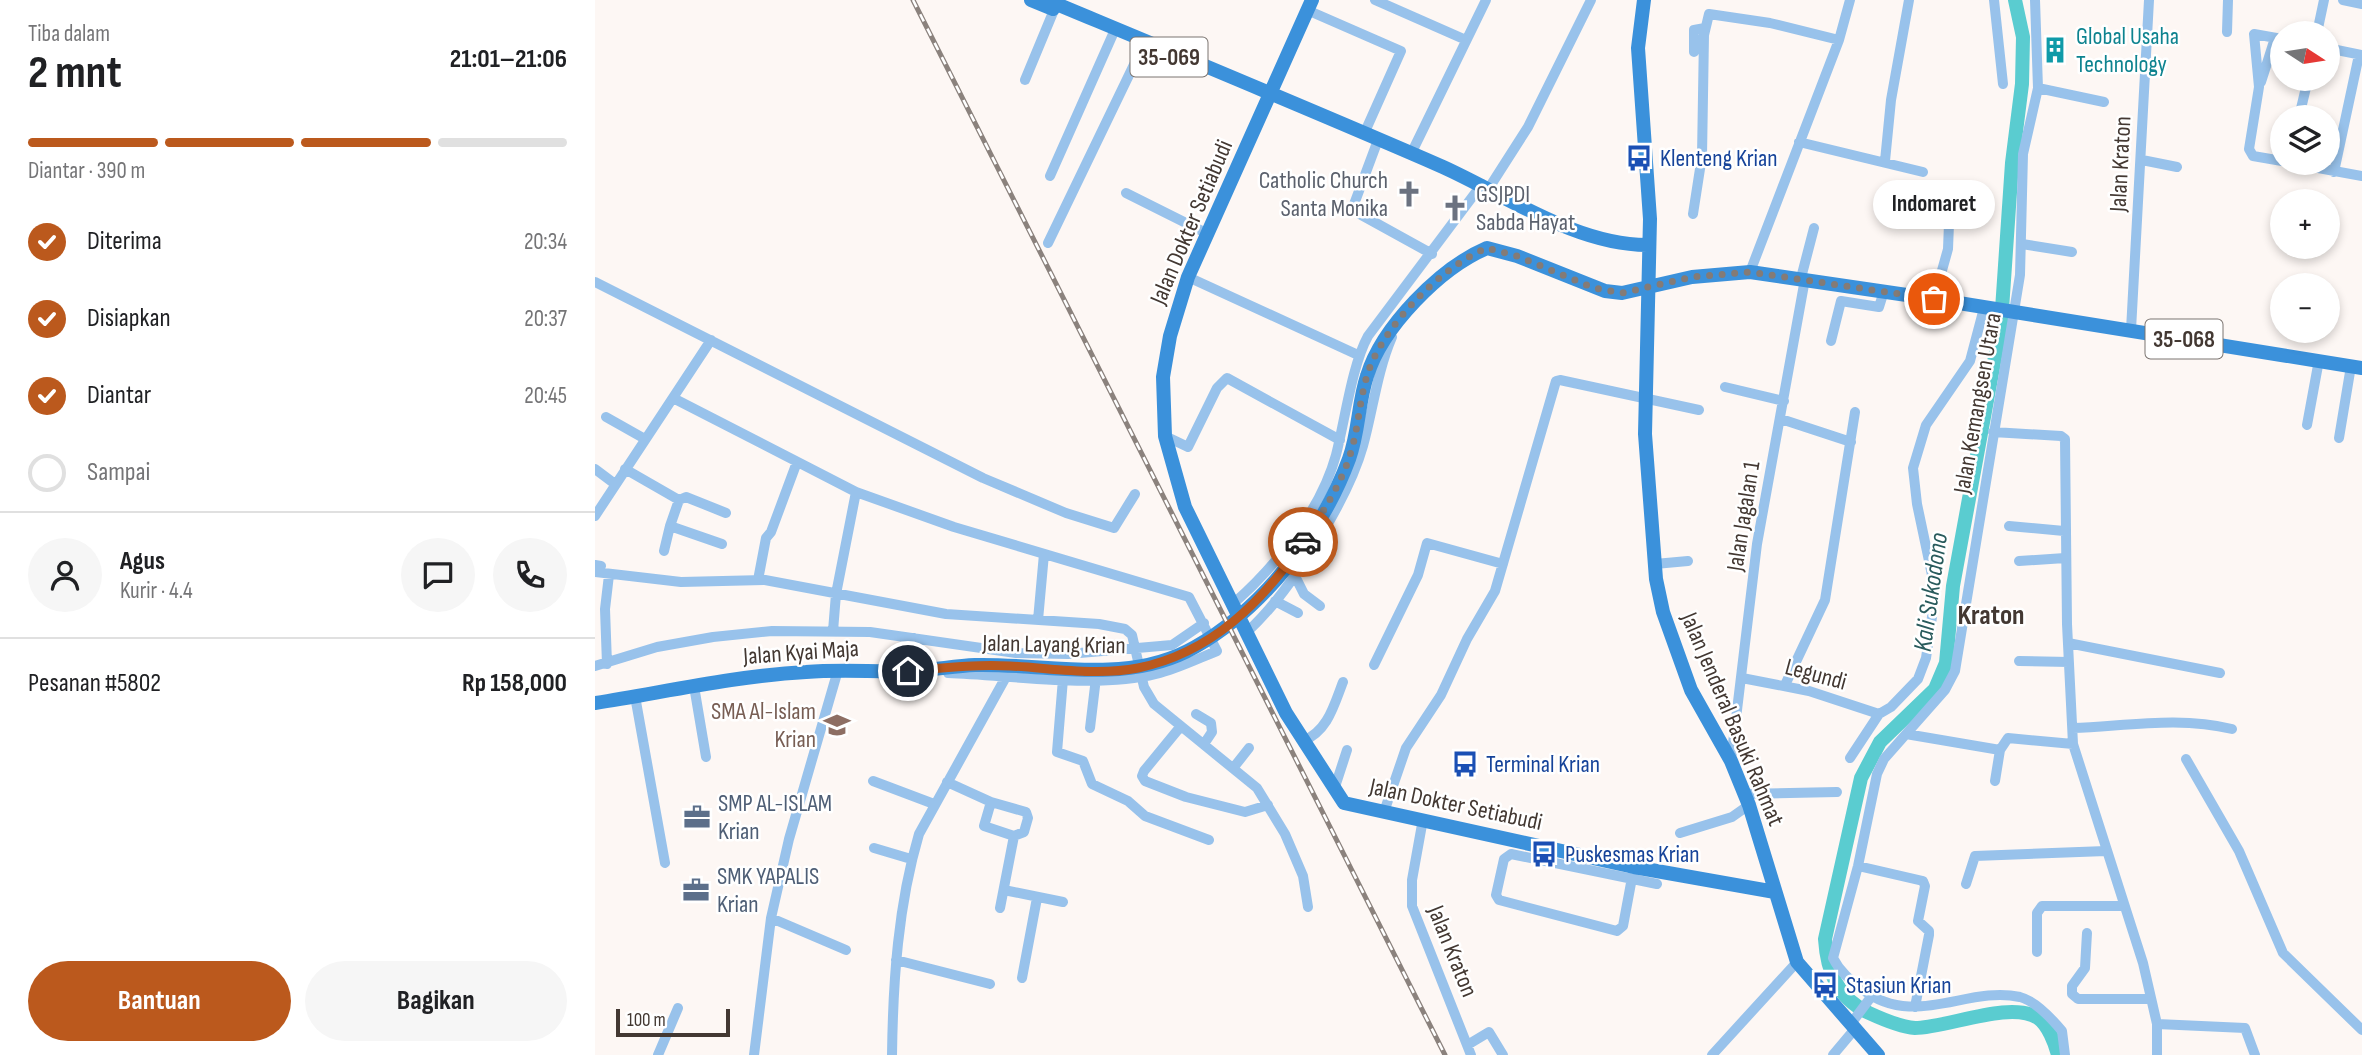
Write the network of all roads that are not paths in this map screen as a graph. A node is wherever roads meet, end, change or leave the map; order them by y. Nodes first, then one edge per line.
1 (1031, 0) edge
2 (1375, 0) edge
3 (1486, 0) edge
4 (1591, 0) edge
5 (1644, 0) edge
6 (1850, 0) edge
7 (1909, 0) edge
8 (1994, 0) edge
9 (2035, 0) edge
10 (2149, 0) edge
11 (2228, 0) edge
12 (2324, 0) edge
13 (2343, 0) edge
14 (2362, 4) edge
15 (1051, 5) edge
16 (1310, 5) edge
17 (2320, 21) edge
18 (1702, 28) junction
19 (2227, 32) dead end
20 (1113, 34) junction
21 (2270, 37) edge
22 (1466, 40) junction
23 (1839, 40) junction
24 (1143, 46) junction
25 (2340, 51) edge
26 (1693, 52) dead end
27 (2361, 55) edge
28 (2270, 60) edge
29 (1025, 80) dead end
30 (2003, 84) dead end
31 (2259, 87) junction
32 (2038, 88) junction
33 (1269, 98) junction
34 (2104, 102) dead end
35 (1364, 134) junction
36 (1378, 140) junction
37 (1799, 142) junction
38 (2340, 146) edge
39 (1411, 154) junction
40 (2270, 159) edge
41 (2142, 160) junction
42 (1885, 161) junction
43 (2177, 167) dead end
44 (1923, 172) dead end
45 (2340, 173) edge
46 (1049, 176) dead end
47 (2362, 176) edge
48 (1485, 186) junction
49 (1126, 194) dead end
50 (1950, 198) dead end
51 (1693, 214) dead end
52 (1814, 228) dead end
53 (1208, 234) junction
54 (1048, 243) dead end
55 (2022, 244) junction
56 (1649, 246) junction
57 (2072, 253) dead end
58 (1431, 254) junction
59 (1750, 272) junction
60 (1188, 277) junction
61 (1803, 279) junction
62 (598, 286) edge
63 (1648, 286) junction
64 (1884, 291) junction
65 (1934, 299) junction
66 (1415, 303) junction
67 (1986, 308) junction
68 (2010, 312) junction
69 (2131, 330) junction
70 (711, 341) junction
71 (1831, 341) dead end
72 (1358, 355) junction
73 (2319, 360) junction
74 (2356, 367) edge
75 (1725, 387) dead end
76 (673, 398) junction
77 (1646, 401) junction
78 (1784, 401) junction
79 (1699, 410) dead end
80 (1855, 412) dead end
81 (606, 417) dead end
82 (1781, 419) junction
83 (2307, 425) dead end
84 (1993, 432) junction
85 (1165, 436) junction
86 (2339, 438) dead end
87 (645, 439) junction
88 (1340, 440) junction
89 (1851, 442) junction
90 (797, 462) junction
91 (595, 468) edge
92 (625, 469) junction
93 (615, 484) junction
94 (856, 492) junction
95 (1135, 494) dead end
96 (679, 500) junction
97 (1325, 503) junction
98 (726, 513) dead end
99 (595, 516) edge
100 (670, 526) junction
101 (2008, 526) dead end
102 (2064, 531) junction
103 (722, 544) dead end
104 (664, 551) dead end
105 (1044, 554) junction
106 (2065, 558) junction
107 (1688, 561) dead end
108 (2019, 561) dead end
109 (1503, 564) junction
110 (1655, 564) junction
111 (600, 569) edge
112 (1293, 574) junction
113 (758, 580) junction
114 (835, 594) junction
115 (1275, 601) junction
116 (1235, 605) junction
117 (1320, 606) dead end
118 (1298, 613) dead end
119 (1038, 620) junction
120 (1205, 625) junction
121 (1245, 627) junction
122 (833, 631) junction
123 (914, 641) junction
124 (2068, 643) junction
125 (2019, 661) dead end
126 (2069, 662) junction
127 (607, 664) junction
128 (1138, 664) junction
129 (1374, 664) dead end
130 (595, 666) edge
131 (909, 669) junction
132 (838, 670) junction
133 (1007, 671) junction
134 (2220, 673) dead end
135 (1096, 678) junction
136 (1742, 678) junction
137 (1063, 679) junction
138 (1343, 682) dead end
139 (1785, 685) junction
140 (694, 686) junction
141 (632, 697) junction
142 (595, 703) edge
143 (1196, 714) dead end
144 (1879, 714) junction
145 (1181, 726) junction
146 (1090, 728) dead end
147 (2073, 728) junction
148 (2232, 729) dead end
149 (1906, 734) junction
150 (1303, 741) junction
151 (1204, 744) junction
152 (2073, 744) junction
153 (1249, 748) dead end
154 (1347, 750) dead end
155 (2000, 750) junction
156 (706, 757) dead end
157 (1850, 758) dead end
158 (2186, 759) dead end
159 (1731, 761) junction
160 (1234, 766) junction
161 (873, 781) dead end
162 (1995, 781) dead end
163 (947, 782) junction
164 (1333, 790) junction
165 (1837, 792) dead end
166 (1747, 800) junction
167 (991, 802) junction
168 (935, 804) junction
169 (1268, 805) junction
170 (1384, 812) junction
171 (1423, 819) junction
172 (1680, 833) dead end
173 (1014, 836) junction
174 (1209, 840) dead end
175 (874, 848) dead end
176 (2106, 851) junction
177 (911, 859) junction
178 (665, 863) dead end
179 (1859, 866) junction
180 (1632, 873) junction
181 (1657, 884) dead end
182 (1966, 884) dead end
183 (1004, 890) junction
184 (1775, 892) junction
185 (1037, 898) junction
186 (1063, 902) dead end
187 (2124, 906) junction
188 (1308, 907) dead end
189 (1000, 908) dead end
190 (771, 918) junction
191 (2087, 933) dead end
192 (846, 950) dead end
193 (2037, 952) dead end
194 (896, 960) junction
195 (1797, 962) junction
196 (1022, 978) dead end
197 (989, 984) dead end
198 (1870, 998) junction
199 (2151, 999) junction
200 (1915, 1007) junction
201 (678, 1008) dead end
202 (1854, 1023) junction
203 (2157, 1024) junction
204 (2362, 1030) edge
205 (1470, 1050) edge
206 (658, 1055) edge
207 (754, 1055) edge
208 (892, 1055) edge
209 (1503, 1055) edge
210 (1712, 1055) edge
211 (1833, 1055) edge
212 (1878, 1055) edge
213 (2065, 1055) edge
214 (2157, 1055) edge
215 (2255, 1055) edge

1 - 15 main road, 35-069
2 - 22 street
3 - 22 street
4 - 48 street
5 - 56 main road, Jalan Jenderal Basuki Rahmat
6 - 23 street
7 - 42 street
8 - 30 street
9 - 32 street, Jalan Kemangsen Utara
10 - 41 street, Jalan Kraton
11 - 19 street
12 - 17 street
13 - 14 street
15 - 20 main road, 35-069
15 - 29 street
15 - 33 main road, 35-069
16 - 33 main road, Jalan Dokter Setiabudi
16 - 35 street
18 - 23 street
18 - 26 street
18 - 51 street
20 - 24 main road, 35-069
20 - 46 street
21 - 31 street
22 - 39 street
23 - 37 street
24 - 33 main road, 35-069
24 - 54 street
25 - 27 street
27 - 38 street
28 - 31 street
31 - 40 street
32 - 34 street
32 - 55 street, Jalan Kemangsen Utara
33 - 35 main road, 35-069
33 - 53 main road, Jalan Dokter Setiabudi
35 - 36 main road, 35-069
36 - 39 main road, 35-069
36 - 58 street
37 - 42 street
37 - 59 street
39 - 48 main road, 35-069
41 - 43 street
41 - 69 street, Jalan Kraton
42 - 44 street
45 - 47 street
48 - 56 main road, 35-069
48 - 58 street
49 - 53 street
50 - 65 street
52 - 61 street, Jalan Jagalan 1
53 - 60 main road, Jalan Dokter Setiabudi
55 - 57 street
55 - 68 street, Jalan Kemangsen Utara
56 - 63 main road, Jalan Jenderal Basuki Rahmat
58 - 72 street
59 - 61 main road, 35-068
59 - 63 main road, 35-068
60 - 72 street
60 - 85 main road, Jalan Dokter Setiabudi
61 - 64 main road, 35-068
61 - 78 street, Jalan Jagalan 1
62 - 70 street
63 - 66 main road, Jalan Layang Krian
63 - 77 main road, Jalan Jenderal Basuki Rahmat
64 - 65 main road, 35-068
64 - 71 street
65 - 67 main road, 35-068
66 - 97 street
66 - 133 main road, Jalan Layang Krian
67 - 68 main road, 35-068
67 - 144 street
68 - 69 main road, 35-068
68 - 84 street, Jalan Kemangsen Utara
69 - 73 main road, 35-068
70 - 76 street
70 - 95 street
72 - 88 street
73 - 74 main road, 35-068
73 - 83 street
74 - 86 street
75 - 78 street
76 - 87 street
76 - 90 street
77 - 79 street
77 - 109 street
77 - 110 main road, Jalan Jenderal Basuki Rahmat
78 - 82 street, Jalan Jagalan 1
80 - 89 street
81 - 87 street
82 - 89 street
82 - 136 street, Jalan Jagalan 1
84 - 102 street
84 - 149 street, Jalan Kemangsen Utara
85 - 88 street
85 - 116 main road, Jalan Dokter Setiabudi
87 - 92 street
88 - 97 street
89 - 139 street
90 - 94 street
90 - 113 street
91 - 93 street
92 - 93 street
92 - 96 street
93 - 99 street
94 - 105 street
94 - 114 street
96 - 98 street
96 - 100 street
97 - 112 street
97 - 116 street
100 - 103 street
100 - 104 street
101 - 102 street
102 - 106 street
105 - 119 street
105 - 120 street
106 - 108 street
106 - 124 street
107 - 110 street
109 - 129 street
109 - 170 street
110 - 159 main road, Jalan Jenderal Basuki Rahmat
111 - 113 street
111 - 127 street
112 - 115 street
112 - 117 street
113 - 114 street
114 - 119 street
114 - 122 street
115 - 118 street
115 - 121 street
116 - 121 main road, Jalan Dokter Setiabudi
119 - 128 street
120 - 128 street
120 - 128 street
121 - 150 main road, Jalan Dokter Setiabudi
122 - 123 street
122 - 127 street
123 - 128 street
123 - 131 street
124 - 126 street
124 - 134 street
125 - 126 street
126 - 147 street
127 - 130 street
128 - 135 street
128 - 145 street
131 - 132 main road, Jalan Kyai Maja
131 - 133 main road, Jalan Layang Krian
132 - 140 main road, Jalan Kyai Maja
132 - 190 street
133 - 137 street
133 - 163 street
135 - 137 street
135 - 146 street
136 - 139 street, Legundi
136 - 159 street, Jalan Jagalan 1
137 - 174 street
138 - 150 street
139 - 144 street, Legundi
140 - 141 main road, Jalan Kyai Maja
140 - 156 street
141 - 142 main road, Jalan Kyai Maja
141 - 178 street
143 - 151 street
144 - 157 street
145 - 151 street
145 - 169 street
147 - 148 street
147 - 152 street
149 - 155 street
149 - 179 street, Jalan Kemangsen Utara
150 - 164 main road, Jalan Dokter Setiabudi
151 - 160 street
152 - 155 street
152 - 176 street
153 - 160 street
154 - 164 street
155 - 162 street
158 - 204 street
159 - 166 main road, Jalan Jenderal Basuki Rahmat
160 - 169 street
161 - 168 street
163 - 167 street
163 - 168 street
164 - 170 main road, Jalan Dokter Setiabudi
165 - 166 street
166 - 172 street
166 - 184 main road, Jalan Jenderal Basuki Rahmat
167 - 173 street
167 - 173 street
168 - 177 street
169 - 188 street
170 - 171 main road, Jalan Dokter Setiabudi
171 - 180 main road, Jalan Dokter Setiabudi
171 - 205 street, Jalan Kraton
173 - 183 street
175 - 177 street
176 - 182 street
176 - 187 street
177 - 194 street
179 - 198 street, Jalan Kemangsen Utara
179 - 200 street
180 - 180 street
180 - 181 street
180 - 184 main road, Jalan Dokter Setiabudi
183 - 185 street
183 - 189 street
184 - 195 main road, Jalan Jenderal Basuki Rahmat
185 - 186 street
185 - 196 street
187 - 193 street
187 - 199 street
190 - 192 street
190 - 207 street
191 - 199 street
194 - 197 street
194 - 208 street
195 - 202 main road
195 - 210 street
198 - 200 street, Jalan Kemangsen Utara
198 - 202 street
199 - 203 street
200 - 213 street, Jalan Kemangsen Utara
201 - 206 street
202 - 211 street
202 - 212 main road
203 - 214 street
203 - 215 street
205 - 209 street

